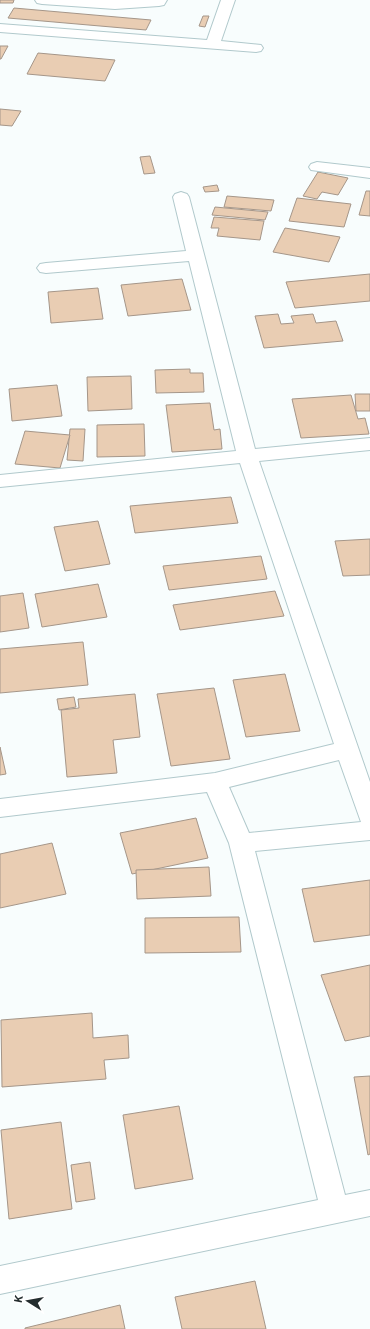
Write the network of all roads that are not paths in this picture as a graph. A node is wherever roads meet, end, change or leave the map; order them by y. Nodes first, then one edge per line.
1 (42, 0) edge
2 (160, 0) edge
3 (228, 0) edge
4 (0, 28) edge
5 (213, 44) junction
6 (256, 48) dead end
7 (317, 168) dead end
8 (370, 173) edge
9 (181, 197) dead end
10 (196, 256) junction
11 (46, 268) dead end
12 (370, 444) edge
13 (247, 456) junction
14 (0, 481) edge
15 (347, 749) junction
16 (215, 782) junction
17 (0, 808) edge
18 (370, 816) edge
19 (370, 832) edge
20 (241, 843) junction
21 (370, 1202) edge
22 (334, 1209) junction
23 (0, 1280) edge

1 - 2 street
3 - 5 street
4 - 5 street
5 - 6 street
7 - 8 street
9 - 10 street
10 - 11 street
10 - 13 street
12 - 13 street
13 - 14 street
13 - 15 street
15 - 16 street
15 - 18 street
16 - 17 street
16 - 20 street
19 - 20 street
20 - 22 street
21 - 22 street
22 - 23 street

